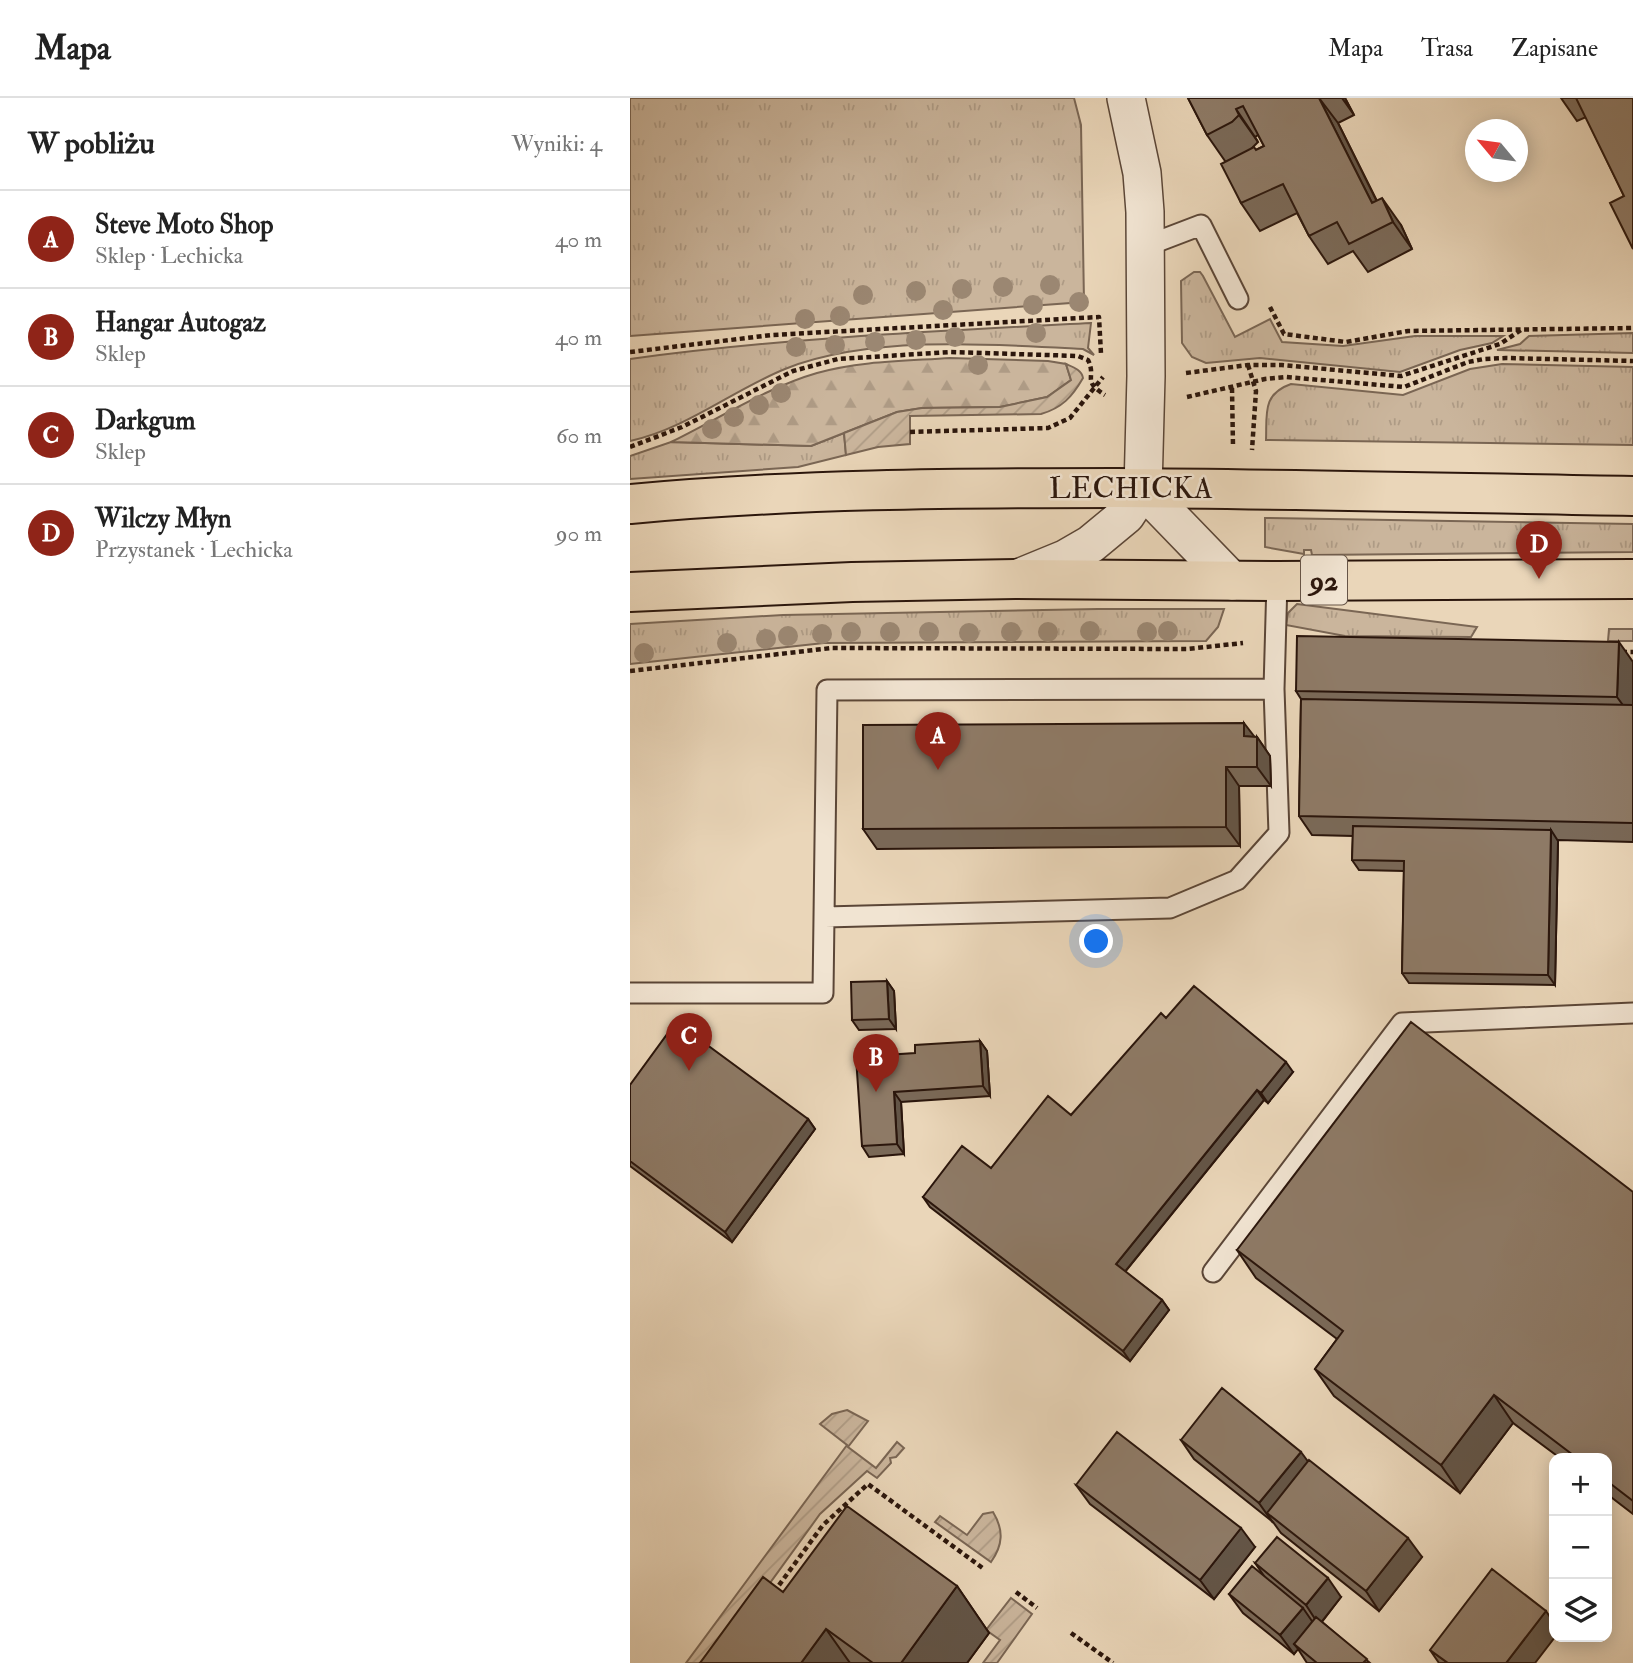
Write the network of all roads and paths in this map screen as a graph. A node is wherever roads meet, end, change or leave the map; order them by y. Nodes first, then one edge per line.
1 (1126, 98) edge
2 (1146, 246) junction
3 (1238, 299) joint
4 (1633, 328) edge
5 (1521, 330) junction
6 (630, 352) edge
7 (1633, 360) edge
8 (1102, 377) junction
9 (1146, 387) junction
10 (1094, 389) junction
11 (910, 432) dead end
12 (630, 447) edge
13 (1143, 489) junction
14 (1633, 496) edge
15 (630, 504) edge
16 (1015, 579) junction
17 (1633, 579) edge
18 (1232, 581) junction
19 (1277, 582) junction
20 (630, 592) edge
21 (1276, 634) junction
22 (1619, 652) edge
23 (1633, 652) edge
24 (630, 671) edge
25 (1274, 689) junction
26 (825, 917) junction
27 (630, 993) edge
28 (1633, 1013) edge
29 (1213, 1272) dead end
30 (984, 1569) dead end
31 (1016, 1592) dead end
32 (768, 1599) edge
33 (1037, 1608) dead end
34 (1071, 1633) dead end
35 (1110, 1662) edge

1 - 2 street
2 - 3 lane
2 - 9 street
3 - 5 path
4 - 5 path
5 - 9 path
6 - 8 path
7 - 9 path
8 - 9 path
8 - 10 path
9 - 10 path
9 - 13 street
10 - 11 path
10 - 12 path
13 - 14 main road, LECHICKA
13 - 15 main road, LECHICKA
13 - 16 street
13 - 18 street
16 - 18 main road, 92
16 - 20 main road, 92
17 - 19 main road, 92
18 - 19 main road, 92
19 - 21 lane
21 - 24 path
21 - 25 lane
22 - 23 path
25 - 26 lane
25 - 26 lane
26 - 27 lane
28 - 29 lane
30 - 32 path
31 - 33 path
34 - 35 path

